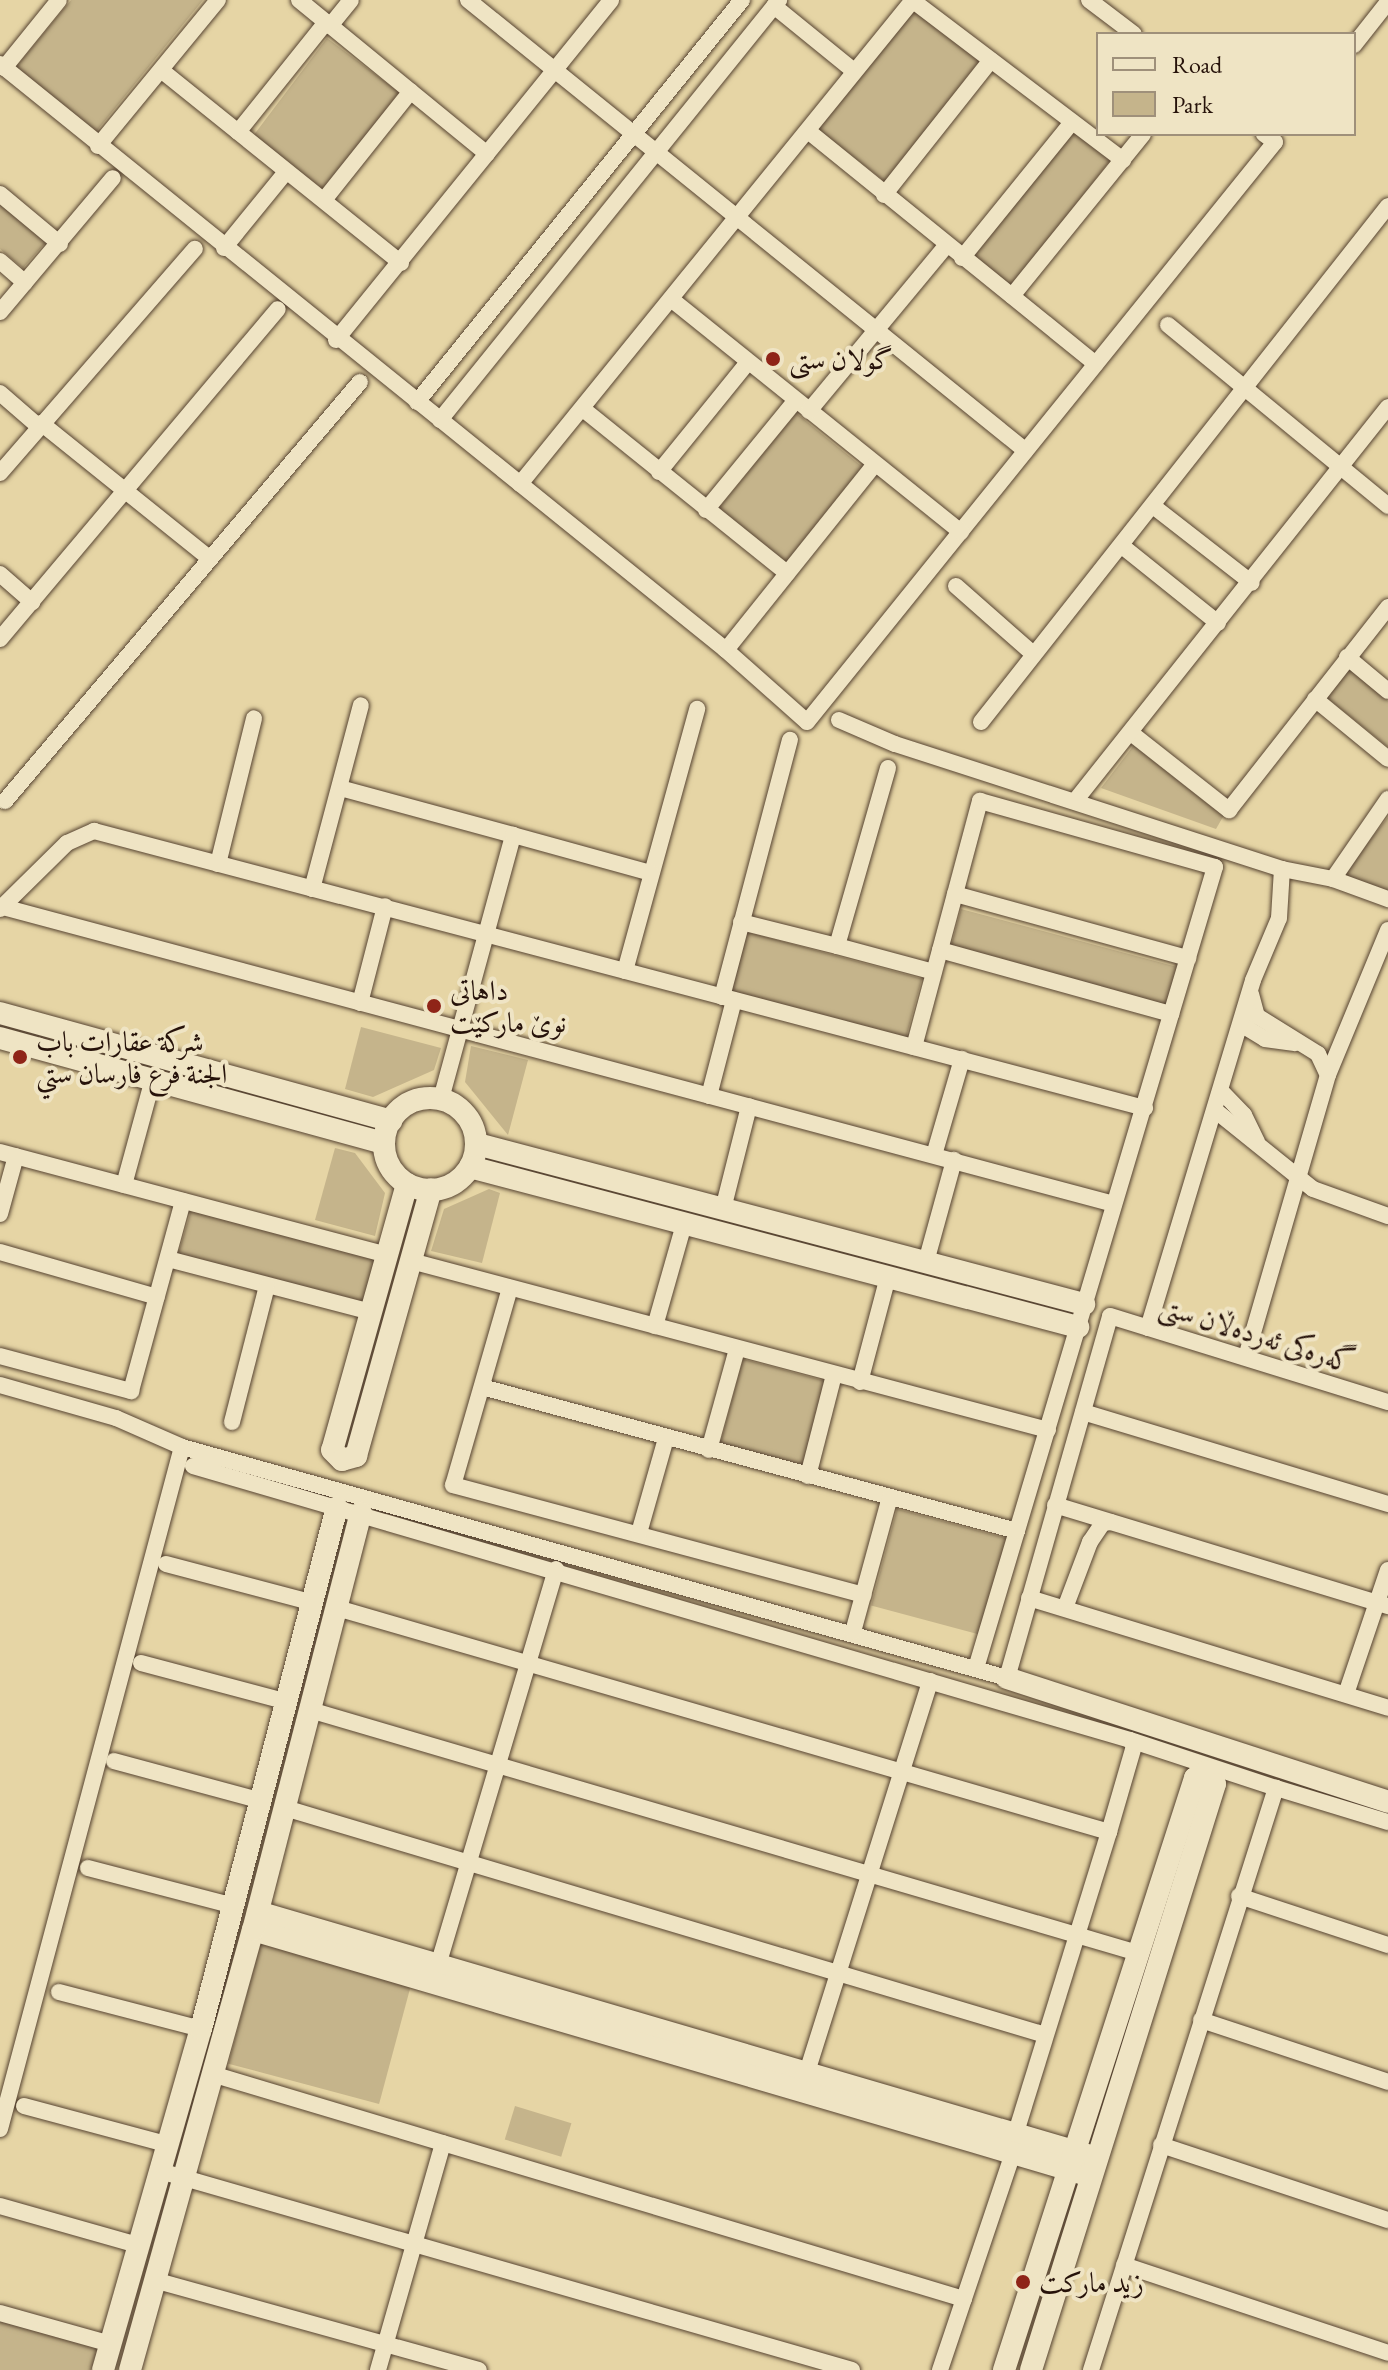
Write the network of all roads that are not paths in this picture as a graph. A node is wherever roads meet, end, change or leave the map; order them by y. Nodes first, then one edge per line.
1 (59, 0) edge
2 (218, 0) edge
3 (299, 0) edge
4 (351, 0) edge
5 (468, 0) edge
6 (611, 0) edge
7 (742, 0) edge
8 (912, 0) edge
9 (1089, 0) edge
10 (1388, 2) edge
11 (776, 3) edge
12 (328, 24) junction
13 (1131, 32) edge
14 (1356, 42) edge
15 (991, 60) junction
16 (2, 66) edge
17 (161, 70) junction
18 (555, 71) junction
19 (854, 71) junction
20 (411, 91) junction
21 (1072, 122) junction
22 (808, 131) junction
23 (238, 132) junction
24 (636, 136) junction
25 (1141, 136) edge
26 (1267, 136) edge
27 (98, 146) junction
28 (656, 152) junction
29 (487, 154) junction
30 (1123, 160) junction
31 (286, 172) junction
32 (113, 178) dead end
33 (0, 194) edge
34 (884, 195) junction
35 (324, 200) junction
36 (1388, 206) edge
37 (738, 218) junction
38 (60, 244) junction
39 (946, 246) junction
40 (224, 248) junction
41 (195, 249) dead end
42 (962, 258) junction
43 (0, 261) edge
44 (401, 263) junction
45 (25, 283) junction
46 (1012, 296) junction
47 (671, 299) junction
48 (278, 309) dead end
49 (0, 312) edge
50 (1168, 325) dead end
51 (877, 331) junction
52 (336, 340) junction
53 (748, 362) junction
54 (1096, 364) junction
55 (360, 382) dead end
56 (1245, 387) junction
57 (0, 393) edge
58 (417, 402) junction
59 (802, 405) junction
60 (1388, 407) edge
61 (583, 409) junction
62 (440, 420) junction
63 (39, 425) junction
64 (1026, 451) junction
65 (875, 464) junction
66 (1340, 468) junction
67 (659, 472) junction
68 (0, 473) edge
69 (520, 484) junction
70 (123, 490) junction
71 (1153, 506) junction
72 (1388, 506) edge
73 (706, 510) junction
74 (961, 532) junction
75 (1122, 546) junction
76 (209, 558) junction
77 (787, 573) junction
78 (0, 574) edge
79 (1252, 583) junction
80 (956, 586) dead end
81 (32, 602) junction
82 (1388, 607) edge
83 (1218, 623) junction
84 (0, 639) edge
85 (726, 650) junction
86 (1033, 654) junction
87 (1347, 657) junction
88 (1388, 691) edge
89 (1315, 699) junction
90 (361, 705) dead end
91 (697, 709) dead end
92 (254, 718) dead end
93 (839, 720) dead end
94 (981, 722) dead end
95 (1131, 733) junction
96 (790, 740) dead end
97 (1388, 759) edge
98 (888, 768) dead end
99 (340, 788) junction
100 (1388, 799) edge
101 (5, 801) dead end
102 (1075, 801) junction
103 (513, 835) junction
104 (218, 864) junction
105 (1282, 869) junction
106 (651, 873) junction
107 (1333, 879) junction
108 (312, 889) junction
109 (955, 894) junction
110 (1388, 899) edge
111 (385, 906) junction
112 (2, 908) edge
113 (741, 922) junction
114 (1388, 930) edge
115 (487, 934) junction
116 (837, 946) junction
117 (940, 950) junction
118 (1188, 958) junction
119 (625, 971) junction
120 (934, 972) junction
121 (1251, 989) junction
122 (728, 999) junction
123 (360, 1003) junction
124 (0, 1013) edge
125 (1171, 1014) junction
126 (1243, 1018) junction
127 (460, 1029) junction
128 (0, 1038) edge
129 (1297, 1043) junction
130 (914, 1047) junction
131 (962, 1059) junction
132 (1328, 1075) junction
133 (153, 1079) junction
134 (1221, 1091) junction
135 (709, 1096) junction
136 (441, 1099) junction
137 (749, 1106) junction
138 (1145, 1108) junction
139 (1216, 1111) junction
140 (391, 1121) junction
141 (384, 1143) junction
142 (1258, 1143) junction
143 (477, 1144) junction
144 (8, 1154) edge
145 (934, 1155) junction
146 (954, 1160) junction
147 (470, 1167) junction
148 (1297, 1177) junction
149 (407, 1184) junction
150 (124, 1185) junction
151 (431, 1189) junction
152 (183, 1201) junction
153 (1114, 1204) junction
154 (723, 1209) junction
155 (1383, 1211) edge
156 (0, 1214) edge
157 (684, 1224) junction
158 (0, 1252) edge
159 (387, 1255) junction
160 (168, 1259) junction
161 (411, 1261) junction
162 (926, 1262) junction
163 (888, 1277) junction
164 (267, 1286) junction
165 (510, 1288) junction
166 (157, 1297) junction
167 (1084, 1304) junction
168 (371, 1312) junction
169 (655, 1326) junction
170 (1078, 1327) junction
171 (1148, 1328) junction
172 (737, 1349) junction
173 (0, 1356) edge
174 (1246, 1357) junction
175 (834, 1375) junction
176 (860, 1382) junction
177 (0, 1385) edge
178 (482, 1387) junction
179 (1388, 1402) edge
180 (1083, 1412) junction
181 (232, 1422) dead end
182 (1048, 1430) junction
183 (666, 1438) junction
184 (182, 1447) junction
185 (709, 1450) junction
186 (193, 1466) dead end
187 (808, 1476) junction
188 (890, 1497) junction
189 (1388, 1504) edge
190 (1055, 1505) junction
191 (337, 1507) junction
192 (361, 1513) junction
193 (1111, 1522) junction
194 (1017, 1531) junction
195 (639, 1533) junction
196 (166, 1564) dead end
197 (556, 1569) junction
198 (1388, 1570) edge
199 (864, 1595) junction
200 (1029, 1598) junction
201 (314, 1603) junction
202 (1383, 1604) edge
203 (337, 1608) junction
204 (1065, 1608) junction
205 (853, 1632) junction
206 (141, 1663) dead end
207 (528, 1665) junction
208 (976, 1668) junction
209 (1007, 1678) junction
210 (930, 1681) junction
211 (1346, 1694) junction
212 (288, 1702) junction
213 (1388, 1708) edge
214 (310, 1710) junction
215 (1130, 1740) junction
216 (276, 1751) junction
217 (298, 1756) junction
218 (114, 1761) dead end
219 (498, 1764) junction
220 (901, 1775) junction
221 (1276, 1788) junction
222 (262, 1801) junction
223 (1388, 1802) edge
224 (285, 1808) junction
225 (1388, 1822) edge
226 (1109, 1832) junction
227 (469, 1862) junction
228 (88, 1868) dead end
229 (869, 1875) junction
230 (1239, 1896) junction
231 (234, 1906) junction
232 (256, 1921) junction
233 (1076, 1936) junction
234 (1388, 1945) edge
235 (1138, 1953) junction
236 (439, 1962) junction
237 (838, 1971) junction
238 (59, 1992) dead end
239 (600, 2019) junction
240 (1201, 2020) junction
241 (201, 2029) junction
242 (1042, 2034) junction
243 (807, 2072) junction
244 (212, 2074) junction
245 (1388, 2082) edge
246 (24, 2106) dead end
247 (0, 2129) edge
248 (443, 2143) junction
249 (166, 2144) junction
250 (1014, 2144) junction
251 (1161, 2145) junction
252 (1082, 2164) junction
253 (160, 2171) junction
254 (182, 2178) junction
255 (0, 2206) edge
256 (1388, 2220) edge
257 (415, 2243) junction
258 (138, 2245) junction
259 (1124, 2265) junction
260 (154, 2280) junction
261 (964, 2299) junction
262 (0, 2313) edge
263 (386, 2342) junction
264 (111, 2344) junction
265 (1388, 2353) edge
266 (103, 2370) edge
267 (130, 2370) edge
268 (378, 2370) edge
269 (479, 2370) edge
270 (852, 2370) edge
271 (940, 2370) edge
272 (1004, 2370) edge
273 (1031, 2370) edge
274 (1091, 2370) edge

1 - 16 street
2 - 17 street
3 - 12 street
4 - 12 street
5 - 18 street
6 - 18 street
7 - 24 street
8 - 15 street
8 - 19 street
9 - 13 street
10 - 14 street
11 - 19 street
11 - 28 street
12 - 20 street
12 - 23 street
15 - 21 street
15 - 34 street
16 - 27 street
17 - 23 street
17 - 27 street
18 - 24 street
18 - 29 street
19 - 22 street
20 - 29 street
20 - 35 street
21 - 30 street
21 - 42 street
22 - 34 street
22 - 37 street
23 - 31 street
24 - 28 street
24 - 58 street
25 - 30 street
26 - 54 street
27 - 40 street
28 - 37 street
28 - 62 street
29 - 44 street
30 - 46 street
31 - 35 street
31 - 40 street
32 - 38 street
33 - 38 street
34 - 39 street
35 - 44 street
36 - 56 street
37 - 47 street
37 - 51 street
38 - 45 street
39 - 42 street
39 - 51 street
40 - 52 street
41 - 63 street
42 - 46 street
43 - 45 street
44 - 52 street
45 - 49 street
46 - 54 street
47 - 53 street
47 - 61 street
48 - 70 street
50 - 56 street
51 - 59 street
51 - 64 street
52 - 58 street
53 - 59 street
53 - 67 street
54 - 64 street
55 - 76 street
56 - 66 street
56 - 71 street
57 - 63 street
58 - 62 street
59 - 65 street
59 - 73 street
60 - 66 street
61 - 67 street
61 - 69 street
62 - 69 street
63 - 68 street
63 - 70 street
64 - 74 street
65 - 74 street
65 - 77 street
66 - 72 street
66 - 79 street
67 - 73 street
69 - 85 street
70 - 76 street
70 - 81 street
71 - 75 street
71 - 79 street
73 - 77 street
74 - 85 street
75 - 83 street
75 - 86 street
76 - 101 street
77 - 85 street
78 - 81 street
79 - 83 street
80 - 86 street
81 - 84 street
82 - 87 street
83 - 95 street
86 - 94 street
87 - 88 street
87 - 89 street
89 - 95 street
89 - 97 street
90 - 99 street
91 - 106 street
92 - 104 street
93 - 102 street
95 - 102 street
96 - 113 street
98 - 116 street
99 - 103 street
99 - 108 street
100 - 107 street
102 - 105 street
103 - 106 street
103 - 115 street
104 - 108 street
104 - 112 street
105 - 107 street
105 - 121 street
106 - 119 street
107 - 110 street
108 - 111 street
109 - 117 street
109 - 118 street
109 - 118 street
111 - 115 street
111 - 123 street
112 - 123 street
113 - 116 street
113 - 122 street
114 - 132 street
115 - 119 street
115 - 127 street
116 - 120 street
117 - 120 street
117 - 125 street
118 - 125 street
119 - 122 street
120 - 130 street
121 - 126 street
121 - 129 street
122 - 130 street
122 - 135 street
123 - 127 street
124 - 140 street
125 - 138 street
126 - 129 street
126 - 134 street
127 - 135 street
127 - 136 street
128 - 133 street
129 - 132 street
130 - 131 street
131 - 138 street
131 - 145 street
132 - 148 street
133 - 141 street
133 - 150 street
134 - 139 street
134 - 142 street
135 - 137 street
136 - 140 street
136 - 143 street
137 - 145 street
137 - 154 street
138 - 153 street
139 - 142 street
139 - 171 street
140 - 141 street
141 - 149 street
142 - 148 street
143 - 147 street
143 - 154 street
144 - 150 street
144 - 156 street
145 - 146 street
146 - 153 street
146 - 162 street
147 - 151 street
147 - 157 street
148 - 155 street
148 - 174 street
149 - 151 street
149 - 159 street
150 - 152 street
151 - 161 street
152 - 159 street
152 - 160 street
153 - 167 street
154 - 162 street
157 - 163 street
157 - 169 street
158 - 166 street
159 - 168 street
160 - 164 street
160 - 166 street
161 - 165 street
161 - 168 street
162 - 167 street
163 - 170 street
163 - 176 street
164 - 168 street
164 - 181 street
165 - 169 street
165 - 178 street
166 - 173 street
167 - 170 street
169 - 172 street
170 - 182 street
171 - 174 street, گەرەکی ئەردەڵان ستی
171 - 180 street, گەرەکی ئەردەڵان ستی
172 - 175 street
172 - 185 street
174 - 179 street, گەرەکی ئەردەڵان ستی
175 - 176 street
175 - 187 street
176 - 182 street
177 - 184 street
178 - 183 street
178 - 195 street
180 - 189 street
180 - 190 street
182 - 194 street
183 - 185 street
183 - 195 street
184 - 205 street
184 - 247 street
185 - 187 street
186 - 191 street
187 - 188 street
188 - 194 street
188 - 199 street
190 - 193 street
190 - 200 street
191 - 192 street
191 - 201 street
192 - 197 street
192 - 203 street
193 - 202 street
193 - 204 street
194 - 208 street
195 - 199 street
196 - 201 street
197 - 207 street
197 - 210 street
198 - 202 street
199 - 205 street
200 - 204 street
200 - 209 street
201 - 212 street
202 - 211 street
203 - 207 street
203 - 214 street
204 - 211 street
205 - 208 street
206 - 212 street
207 - 219 street
207 - 220 street
208 - 209 street
209 - 223 street
210 - 215 street
210 - 220 street
211 - 213 street
212 - 216 street
214 - 217 street
214 - 219 street
215 - 221 street
215 - 226 street
216 - 217 street
216 - 222 street
217 - 224 street
218 - 222 street
219 - 227 street
219 - 229 street
220 - 226 street
220 - 229 street
221 - 225 street
221 - 230 street
222 - 231 street
224 - 227 street
224 - 232 street
226 - 233 street
227 - 236 street
227 - 237 street
228 - 231 street
229 - 233 street
229 - 237 street
230 - 234 street
230 - 240 street
231 - 241 street
232 - 236 street
232 - 239 street
232 - 244 street
233 - 235 street
233 - 242 street
235 - 252 street
235 - 252 street
236 - 239 street
237 - 242 street
237 - 243 street
238 - 241 street
239 - 243 street
239 - 250 street
240 - 245 street
240 - 251 street
241 - 249 street
242 - 250 street
243 - 250 street
244 - 248 street
244 - 254 street
246 - 249 street
248 - 257 street
248 - 261 street
249 - 253 street
250 - 252 street
250 - 261 street
251 - 256 street
251 - 259 street
252 - 272 street
252 - 273 street
253 - 254 street
253 - 258 street
254 - 257 street
254 - 260 street
255 - 258 street
257 - 263 street
257 - 270 street
258 - 264 street
259 - 265 street
259 - 274 street
260 - 263 street
260 - 267 street
261 - 271 street
262 - 264 street
263 - 268 street
263 - 269 street
264 - 266 street

